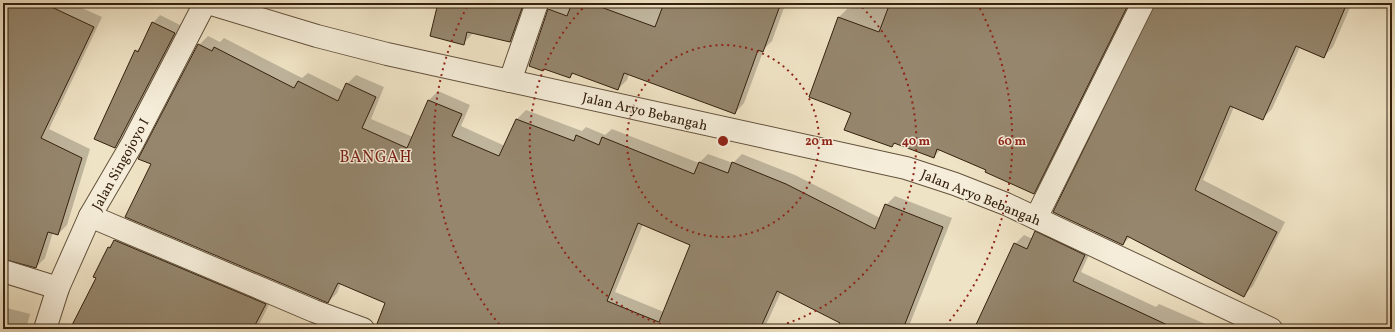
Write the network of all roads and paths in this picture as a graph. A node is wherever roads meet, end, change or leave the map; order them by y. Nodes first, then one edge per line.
1 (206, 3) edge
2 (537, 3) edge
3 (1144, 3) edge
4 (510, 81) junction
5 (90, 216) junction
6 (1036, 218) junction
7 (3, 271) edge
8 (58, 288) junction
9 (45, 329) edge
10 (363, 329) edge
11 (1271, 329) edge

1 - 4 street, Jalan Aryo Bebangah
1 - 5 street, Jalan Singojoyo I
2 - 4 street
3 - 6 street
4 - 6 street, Jalan Aryo Bebangah
5 - 8 street, Jalan Singojoyo I
5 - 10 street
6 - 11 street, Jalan Aryo Bebangah
7 - 8 street
8 - 9 street, Jalan Singojoyo I

